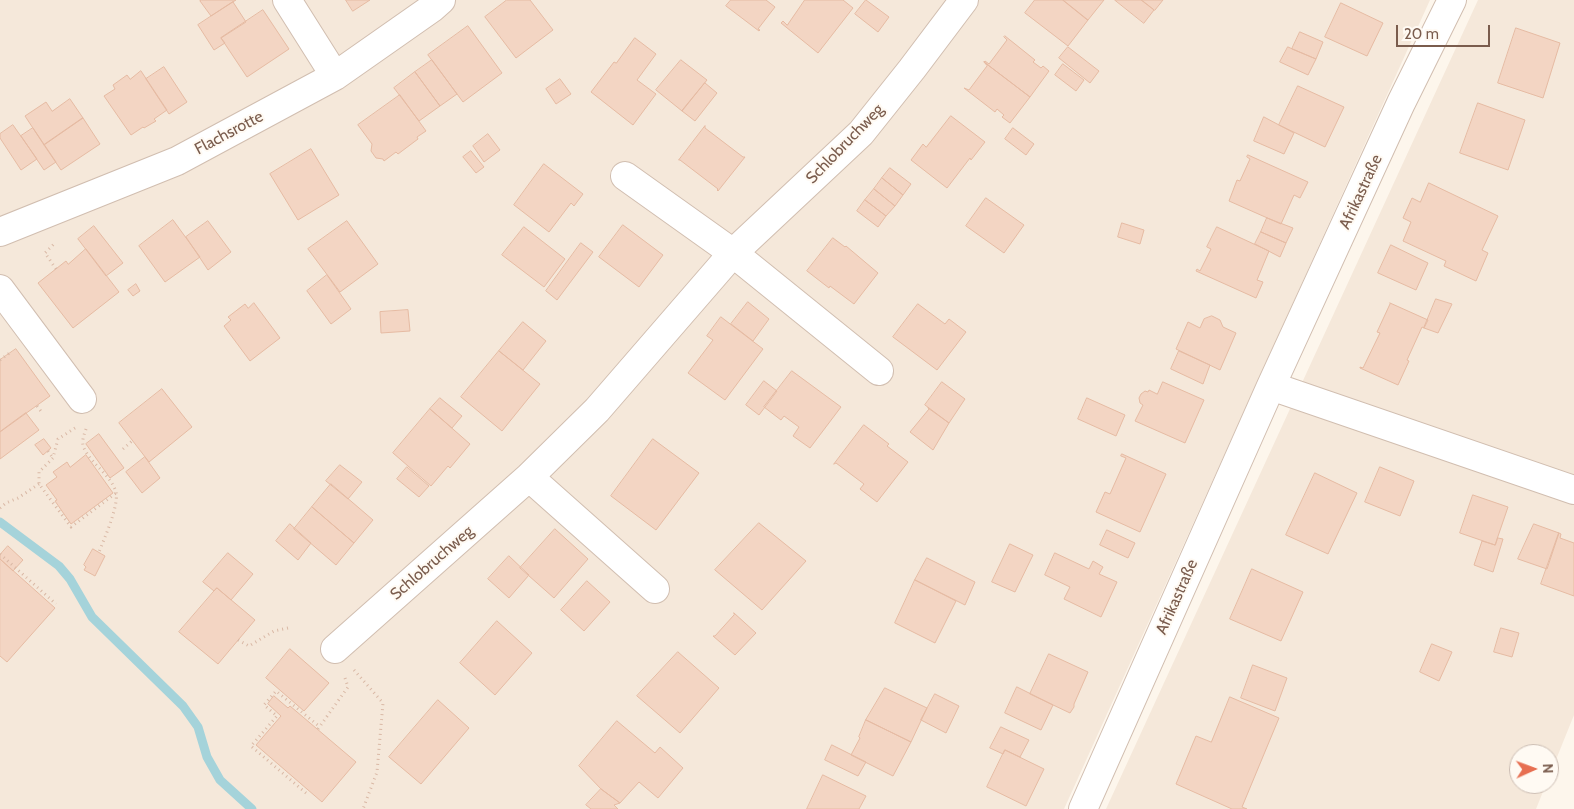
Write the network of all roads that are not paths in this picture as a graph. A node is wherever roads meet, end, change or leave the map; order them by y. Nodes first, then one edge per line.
1 (287, 0) edge
2 (441, 0) edge
3 (964, 0) edge
4 (1452, 0) edge
5 (336, 76) junction
6 (625, 176) dead end
7 (0, 232) edge
8 (733, 253) junction
9 (0, 289) edge
10 (878, 371) dead end
11 (1272, 386) junction
12 (82, 411) road end
13 (529, 478) junction
14 (1574, 490) edge
15 (655, 589) dead end
16 (335, 649) road end
17 (1083, 809) edge

1 - 5 street
2 - 5 street, Flachsrotte
3 - 8 street, Schlobruchweg
4 - 11 street, Afrikastraße
5 - 7 street, Flachsrotte
6 - 8 street
8 - 10 street
8 - 13 street, Schlobruchweg
9 - 12 street
11 - 14 street
11 - 17 street, Afrikastraße
13 - 15 street
13 - 16 street, Schlobruchweg

